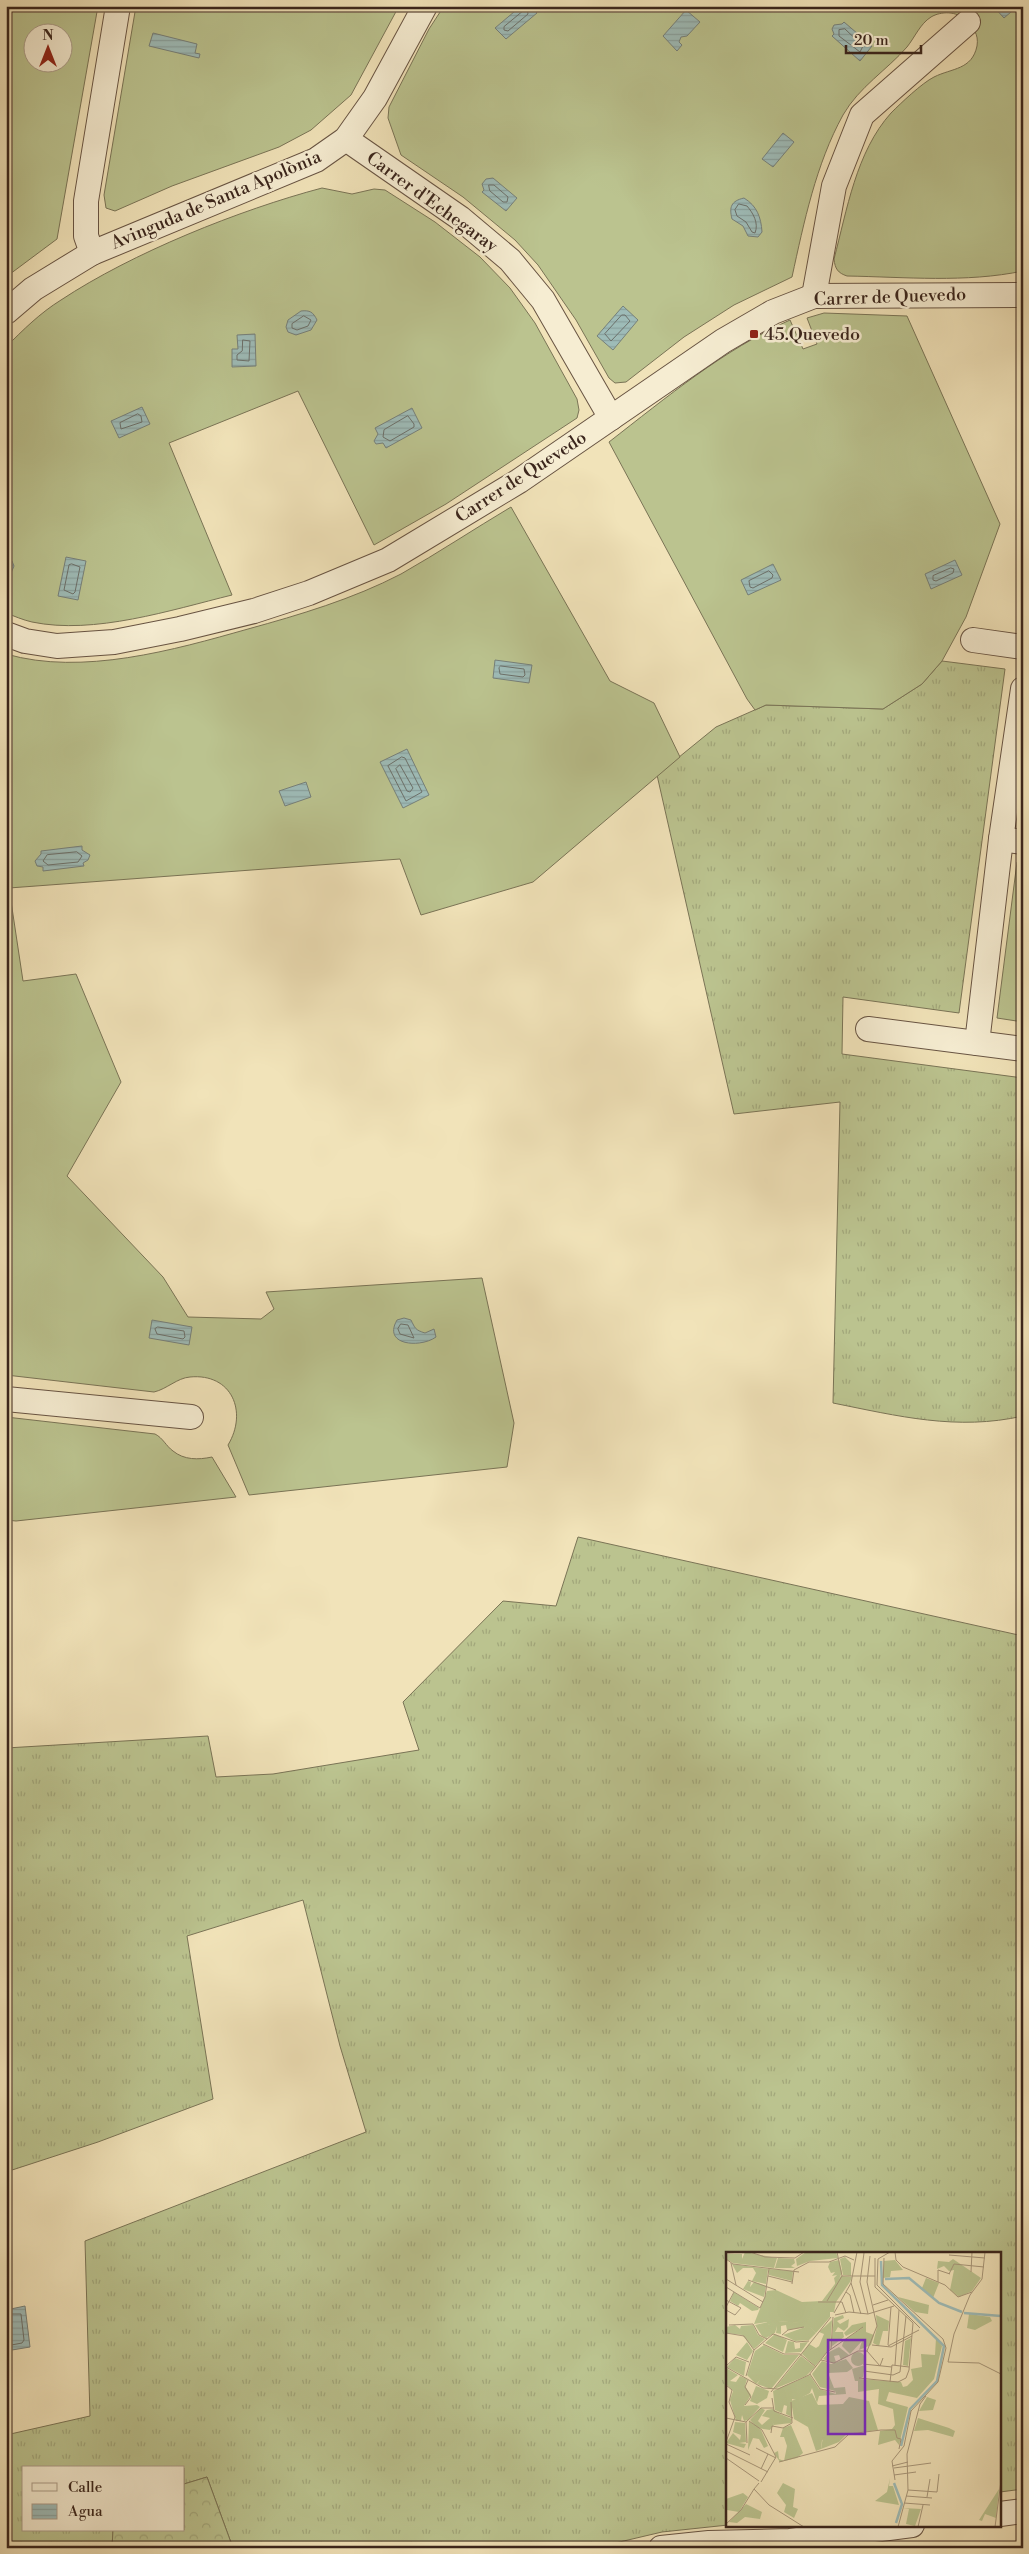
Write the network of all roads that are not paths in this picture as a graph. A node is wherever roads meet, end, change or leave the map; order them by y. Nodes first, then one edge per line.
1 (118, 6) edge
2 (425, 6) edge
3 (968, 22) dead end
4 (346, 140) junction
5 (92, 253) junction
6 (1023, 295) edge
7 (814, 296) junction
8 (6, 312) edge
9 (611, 418) junction
10 (6, 634) edge
11 (973, 640) dead end
12 (1023, 647) edge
13 (1023, 689) edge
14 (1012, 840) edge
15 (868, 1029) dead end
16 (976, 1043) junction
17 (1023, 1049) edge
18 (6, 1399) edge
19 (191, 1417) dead end
20 (1023, 2511) edge
21 (1002, 2514) edge
22 (904, 2526) edge
23 (661, 2548) edge

1 - 5 street
2 - 4 street, Avinguda de Santa Apolònia
3 - 7 street
4 - 5 street, Avinguda de Santa Apolònia
4 - 9 street, Carrer d'Echegaray
5 - 8 street, Avinguda de Santa Apolònia
6 - 7 street, Carrer de Quevedo
7 - 9 street, Carrer de Quevedo
9 - 10 street, Carrer de Quevedo
11 - 12 street
13 - 14 street
14 - 16 street
15 - 16 street
16 - 17 street
18 - 19 street
20 - 21 street
22 - 23 street

